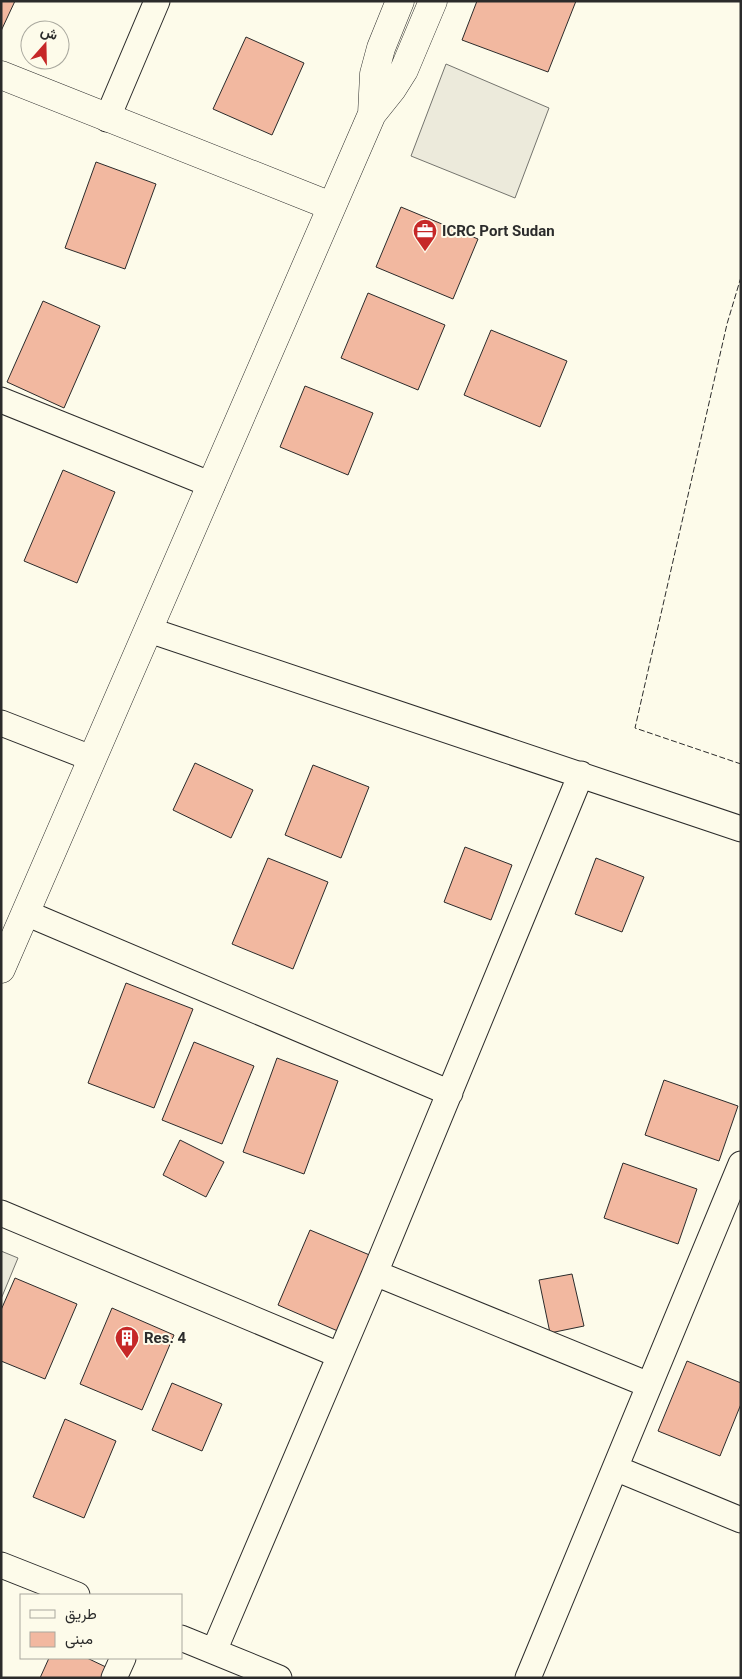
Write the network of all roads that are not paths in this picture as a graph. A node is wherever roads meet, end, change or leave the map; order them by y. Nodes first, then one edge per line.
1 (157, 1) edge
2 (400, 1) edge
3 (433, 1) edge
4 (1, 76) edge
5 (372, 114) junction
6 (107, 119) junction
7 (331, 206) junction
8 (1, 400) edge
9 (212, 485) junction
10 (149, 630) junction
11 (1, 723) edge
12 (92, 758) junction
13 (581, 774) junction
14 (741, 829) edge
15 (26, 912) junction
16 (1, 969) edge
17 (450, 1092) junction
18 (741, 1164) edge
19 (734, 1200) edge
20 (1, 1213) edge
21 (375, 1273) junction
22 (339, 1355) junction
23 (650, 1385) junction
24 (615, 1468) junction
25 (741, 1520) edge
26 (1, 1565) edge
27 (74, 1594) edge
28 (182, 1638) edge
29 (214, 1651) junction
30 (123, 1659) edge
31 (114, 1678) edge
32 (279, 1678) edge
33 (528, 1678) edge

1 - 6 street
2 - 5 main road
3 - 5 main road
4 - 6 main road
5 - 7 main road
6 - 7 main road
7 - 9 main road
8 - 9 street
9 - 10 main road
10 - 12 main road
10 - 13 street
11 - 12 street
12 - 15 main road
13 - 14 street
13 - 17 street
15 - 16 main road
15 - 17 street
17 - 21 street
18 - 19 street
19 - 23 street
20 - 22 street
21 - 22 street
21 - 23 street
22 - 29 street
23 - 24 street
24 - 25 street
24 - 33 street
26 - 27 street
28 - 29 street
29 - 32 street
30 - 31 street

